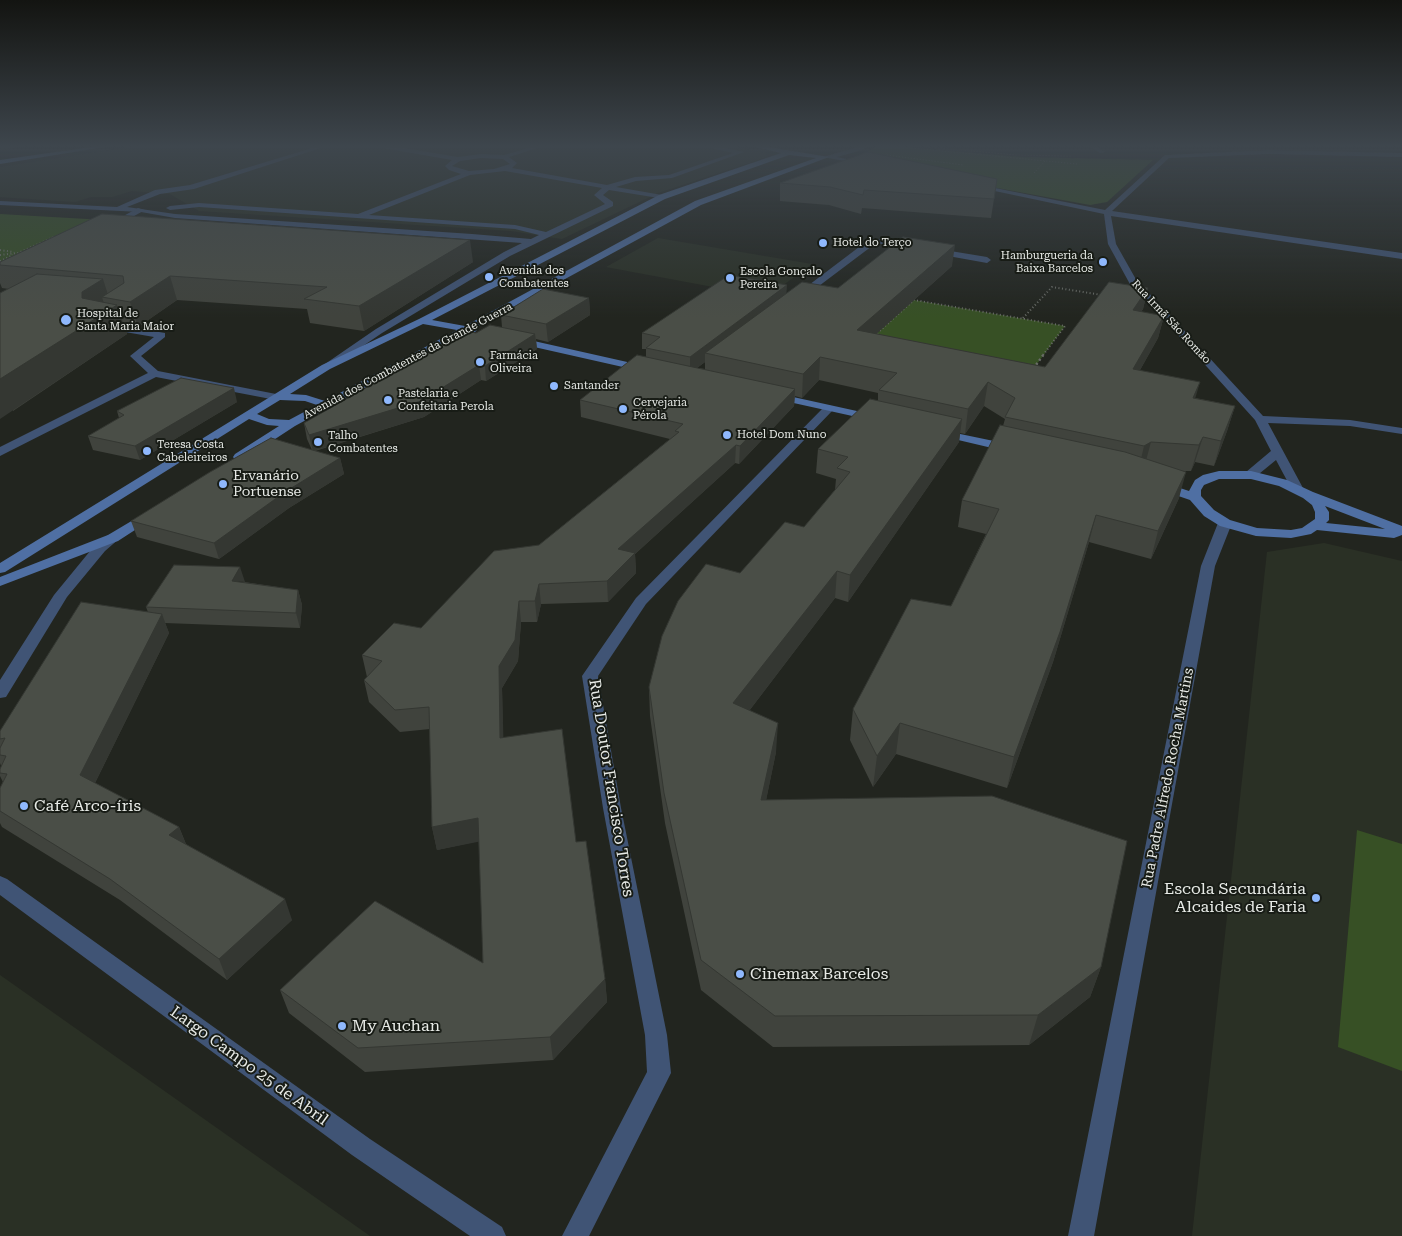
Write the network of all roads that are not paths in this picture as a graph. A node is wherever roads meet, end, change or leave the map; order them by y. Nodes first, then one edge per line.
1 (0, 203) edge
2 (129, 203) edge
3 (391, 203) edge
4 (608, 203) edge
5 (652, 203) edge
6 (665, 203) edge
7 (700, 203) edge
8 (1060, 203) edge
9 (1117, 203) edge
10 (690, 207) junction
11 (115, 208) junction
12 (141, 210) junction
13 (1107, 212) junction
14 (357, 216) junction
15 (106, 228) edge
16 (547, 235) junction
17 (532, 242) junction
18 (1402, 256) edge
19 (987, 260) dead end
20 (420, 305) junction
21 (789, 305) edge
22 (112, 314) edge
23 (422, 321) junction
24 (468, 329) junction
25 (486, 333) edge
26 (505, 337) edge
27 (326, 367) junction
28 (654, 371) edge
29 (154, 374) junction
30 (760, 393) edge
31 (276, 397) junction
32 (326, 405) junction
33 (829, 408) junction
34 (248, 415) junction
35 (1260, 419) junction
36 (886, 420) edge
37 (292, 424) junction
38 (933, 431) edge
39 (1402, 431) edge
40 (1018, 450) edge
41 (0, 452) edge
42 (1278, 452) junction
43 (225, 466) edge
44 (1250, 475) junction
45 (1188, 477) edge
46 (1160, 478) edge
47 (1207, 478) junction
48 (1302, 492) junction
49 (1195, 497) junction
50 (158, 508) edge
51 (1225, 523) junction
52 (1316, 526) junction
53 (1402, 533) edge
54 (112, 538) junction
55 (0, 569) edge
56 (0, 582) edge
57 (0, 692) edge
58 (3, 890) edge
59 (492, 1236) edge
60 (575, 1236) edge
61 (1081, 1236) edge

1 - 11 street
2 - 11 street
3 - 14 street
4 - 16 street
5 - 23 main road
6 - 10 main road
7 - 10 main road, Avenida dos Combatentes da Grande Guerra
8 - 13 street
9 - 13 street
10 - 24 main road, Avenida dos Combatentes da Grande Guerra
11 - 12 street
12 - 14 street
12 - 15 street
12 - 17 street
13 - 18 street
13 - 35 street, Rua Irmã São Romão
14 - 16 street
16 - 17 street
17 - 20 street
19 - 21 street
20 - 23 street
20 - 27 street
22 - 29 street
23 - 24 main road
23 - 27 main road
24 - 25 main road
24 - 32 main road, Avenida dos Combatentes da Grande Guerra
26 - 28 main road
27 - 31 main road
29 - 31 street
29 - 41 street
30 - 33 main road
31 - 32 main road
31 - 34 main road
32 - 37 main road, Avenida dos Combatentes da Grande Guerra
33 - 36 main road
33 - 60 street, Rua Doutor Francisco Torres
34 - 37 main road
34 - 55 main road
35 - 39 street
35 - 42 street, Rua Irmã São Romão
37 - 43 main road, Avenida dos Combatentes da Grande Guerra
38 - 40 main road
42 - 44 street
42 - 48 street, Rua Irmã São Romão
44 - 47 main road
44 - 48 main road
45 - 47 main road
46 - 49 main road
47 - 49 main road
48 - 52 main road
48 - 53 main road
49 - 51 main road
50 - 54 main road
51 - 52 main road
51 - 61 street, Rua Padre Alfredo Rocha Martins
52 - 53 main road
54 - 56 main road
54 - 57 street
58 - 59 street, Largo Campo 25 de Abril

